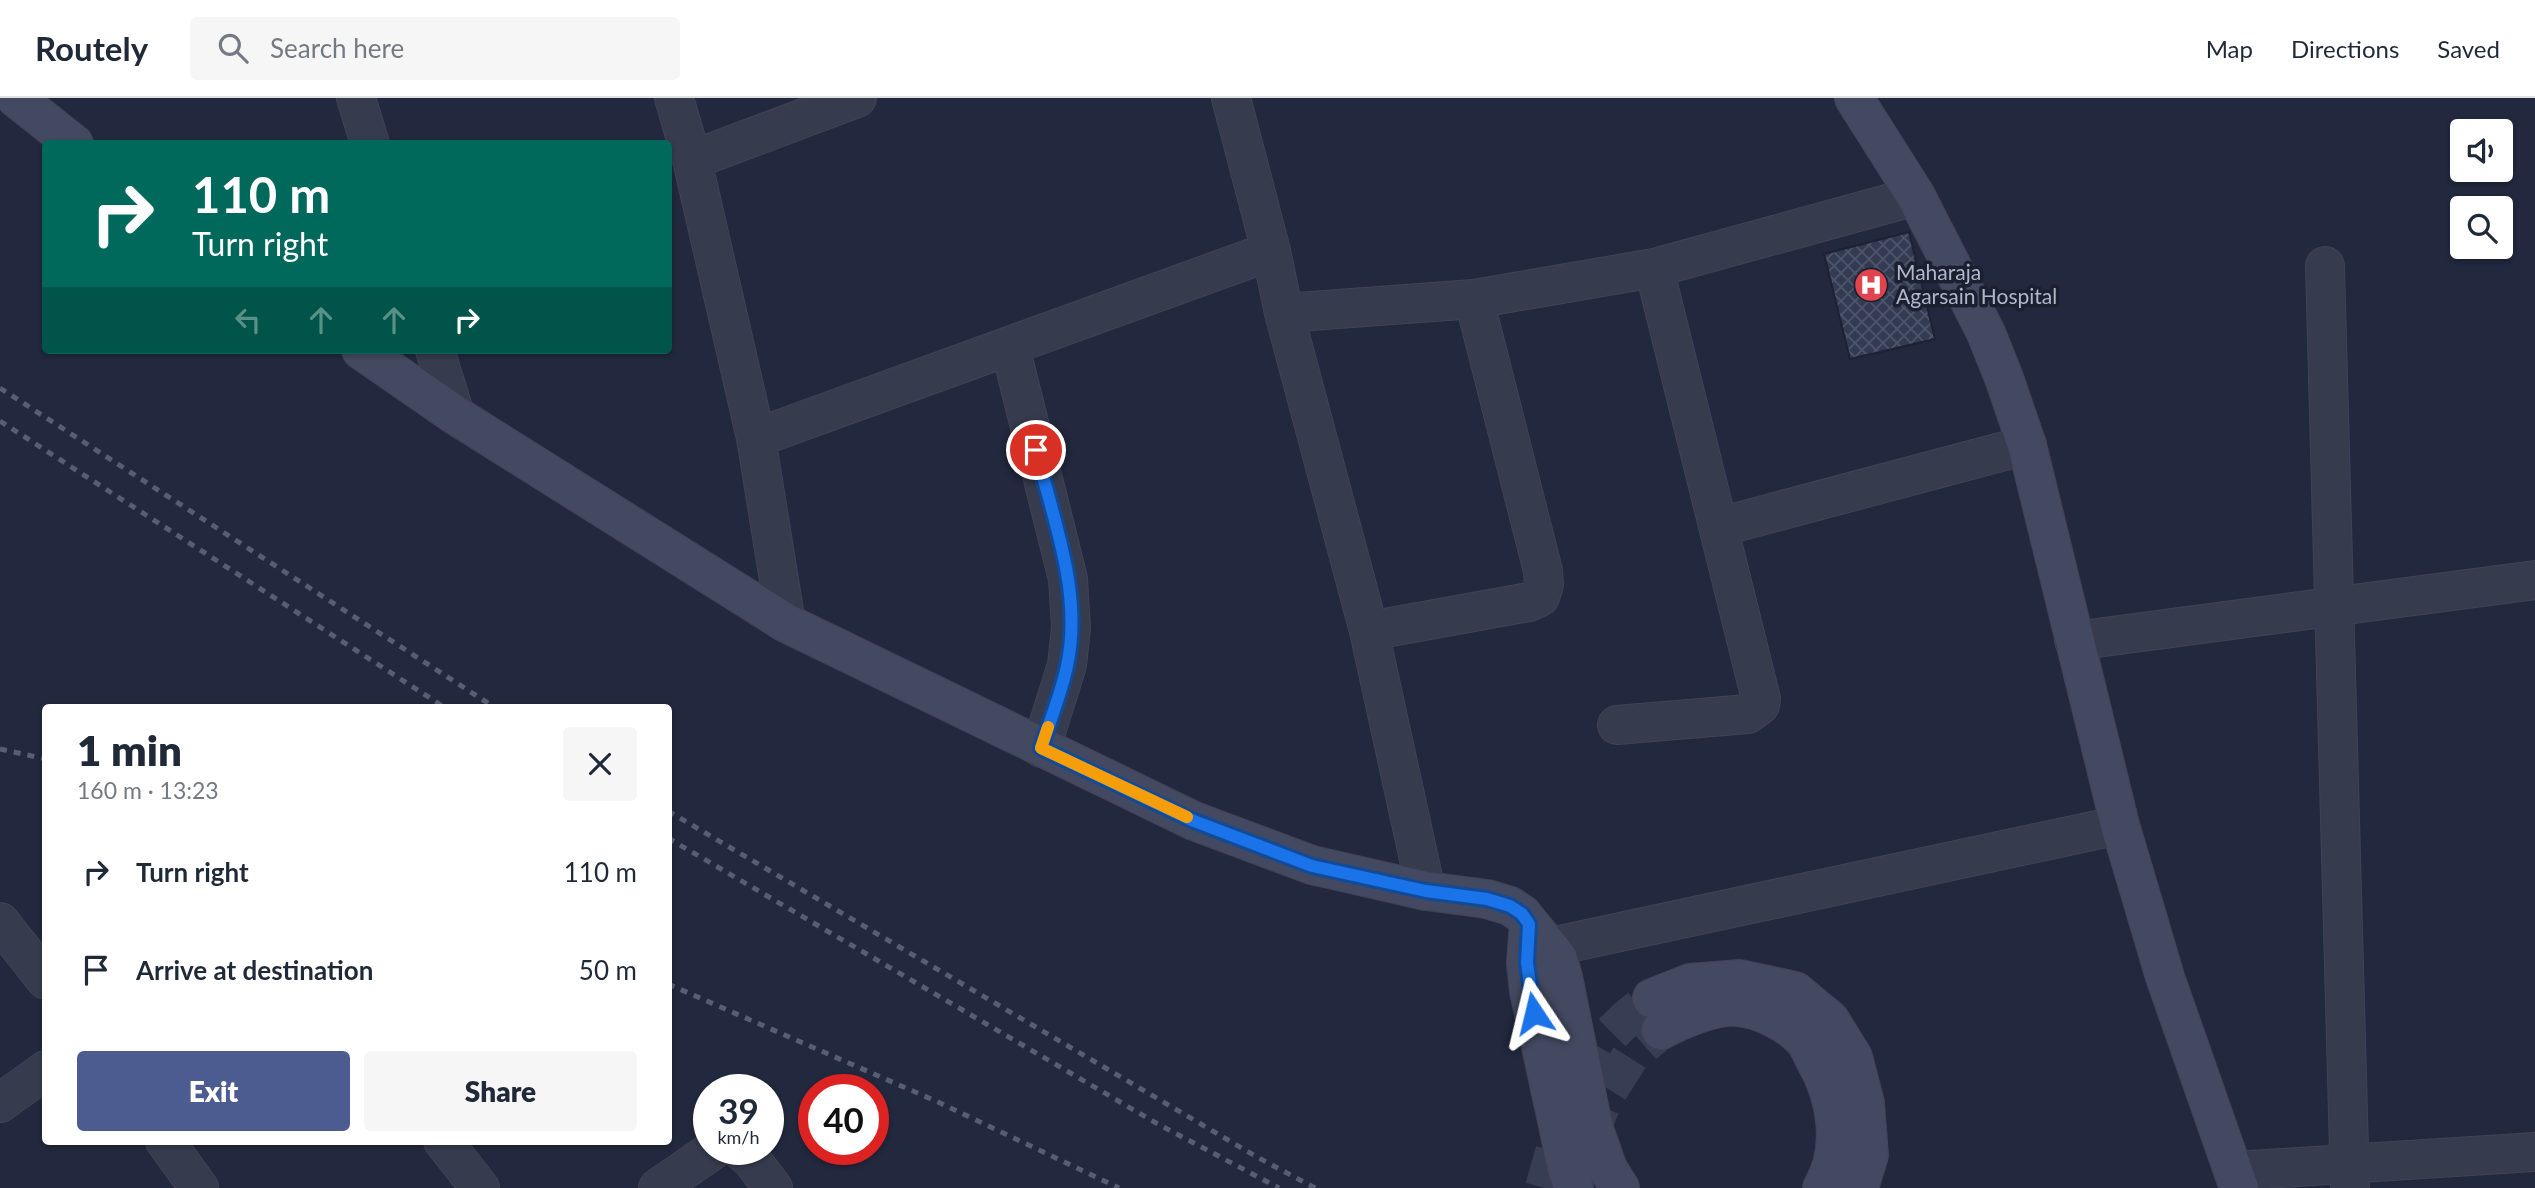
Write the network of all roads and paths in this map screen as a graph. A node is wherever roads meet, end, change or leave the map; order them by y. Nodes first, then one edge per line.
1 (16, 98) edge
2 (356, 98) edge
3 (674, 98) edge
4 (858, 98) edge
5 (1231, 98) edge
6 (1854, 98) edge
7 (69, 140) edge
8 (369, 140) edge
9 (692, 160) junction
10 (1916, 196) junction
11 (1271, 251) junction
12 (2325, 266) dead end
13 (1654, 268) junction
14 (1474, 299) junction
15 (1284, 313) junction
16 (1010, 347) junction
17 (367, 354) edge
18 (436, 354) edge
19 (455, 415) junction
20 (756, 438) junction
21 (2027, 445) junction
22 (1719, 527) junction
23 (2535, 580) edge
24 (2334, 606) junction
25 (786, 623) junction
26 (1369, 631) junction
27 (2074, 641) junction
28 (1617, 725) dead end
29 (1041, 748) junction
30 (2120, 825) junction
31 (1426, 891) junction
32 (0, 922) edge
33 (1535, 941) junction
34 (42, 975) edge
35 (42, 1073) edge
36 (0, 1103) edge
37 (169, 1145) edge
38 (446, 1145) edge
39 (2535, 1152) edge
40 (693, 1164) edge
41 (756, 1165) edge
42 (2349, 1176) edge
43 (2236, 1180) edge
44 (199, 1188) edge
45 (480, 1188) edge
46 (658, 1188) edge
47 (773, 1188) edge
48 (1574, 1188) edge
49 (1620, 1188) edge
50 (1822, 1188) edge
51 (1859, 1188) edge

1 - 7 street
2 - 8 street
3 - 9 street
4 - 9 street
5 - 11 street
6 - 10 street
9 - 20 street
10 - 13 street
10 - 21 street
11 - 15 street
11 - 16 street
12 - 24 street
13 - 14 street
13 - 22 street
14 - 15 street
14 - 26 street
15 - 26 street
16 - 20 street
16 - 29 street
17 - 19 street
18 - 19 street
19 - 25 street
20 - 25 street
21 - 22 street
21 - 27 street
22 - 28 street
23 - 24 street
24 - 27 street
24 - 42 street
25 - 29 street
26 - 31 street
27 - 30 street
29 - 31 street
30 - 33 street
30 - 43 street
31 - 33 street
32 - 34 street
33 - 48 street
33 - 49 street
35 - 36 street
37 - 44 street
38 - 45 street
39 - 42 street
40 - 46 street
41 - 47 street
42 - 43 street
50 - 51 street

